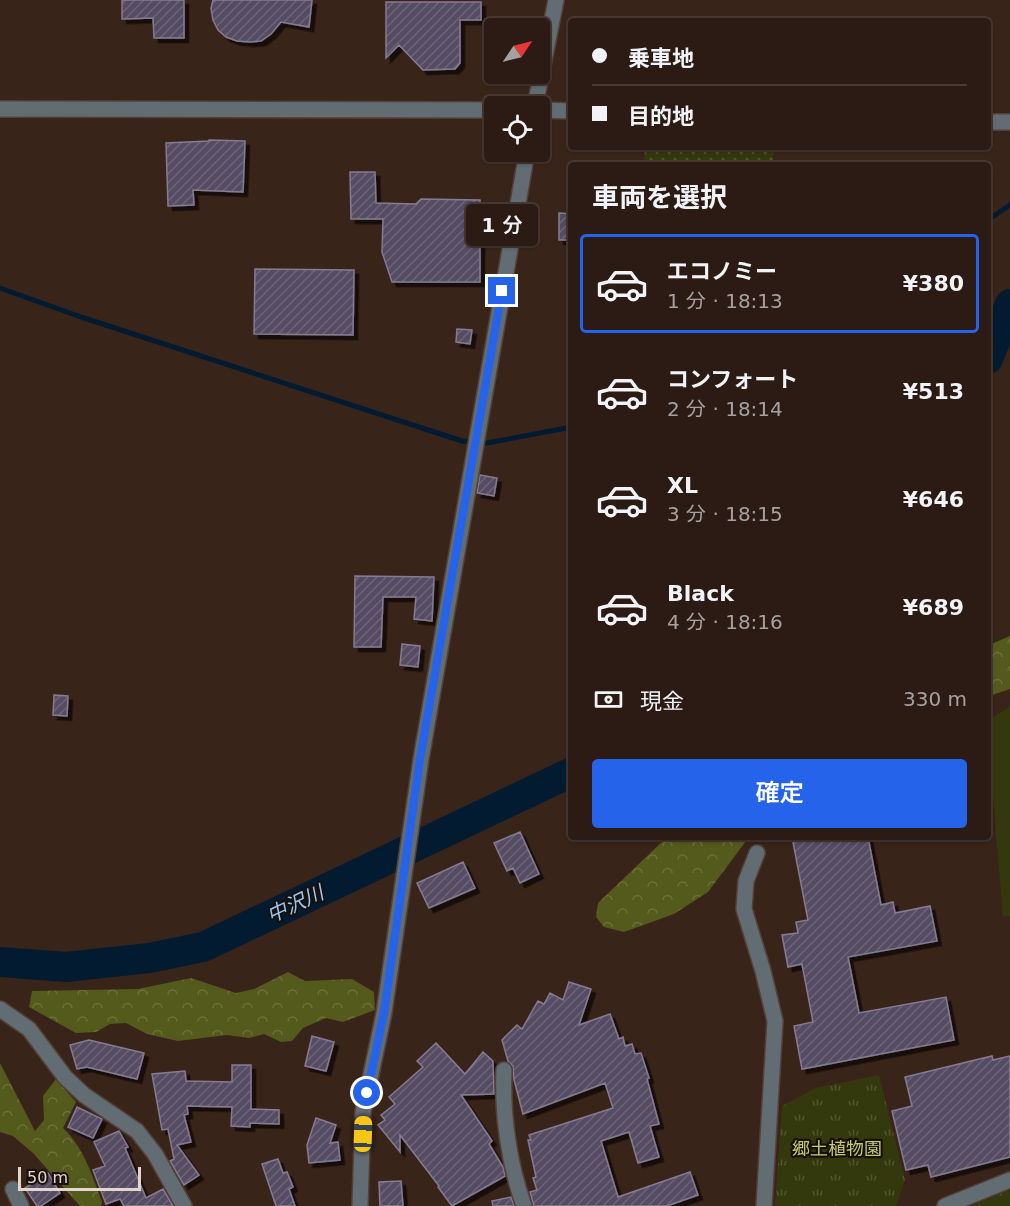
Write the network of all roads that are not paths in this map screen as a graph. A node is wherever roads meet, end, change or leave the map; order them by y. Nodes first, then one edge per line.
1 (556, 0) edge
2 (537, 96) edge
3 (0, 109) edge
4 (484, 110) edge
5 (550, 110) edge
6 (568, 111) edge
7 (991, 122) edge
8 (1010, 123) edge
9 (525, 162) edge
10 (757, 853) dead end
11 (0, 1009) edge
12 (504, 1070) dead end
13 (1010, 1180) edge
14 (13, 1189) dead end
15 (21, 1206) edge
16 (184, 1206) edge
17 (360, 1206) edge
18 (524, 1206) edge
19 (764, 1206) edge
20 (945, 1206) edge

1 - 2 street
3 - 4 street
5 - 6 street
7 - 8 street
9 - 17 street
10 - 19 street
11 - 16 street
12 - 18 street
13 - 20 street
14 - 15 street

